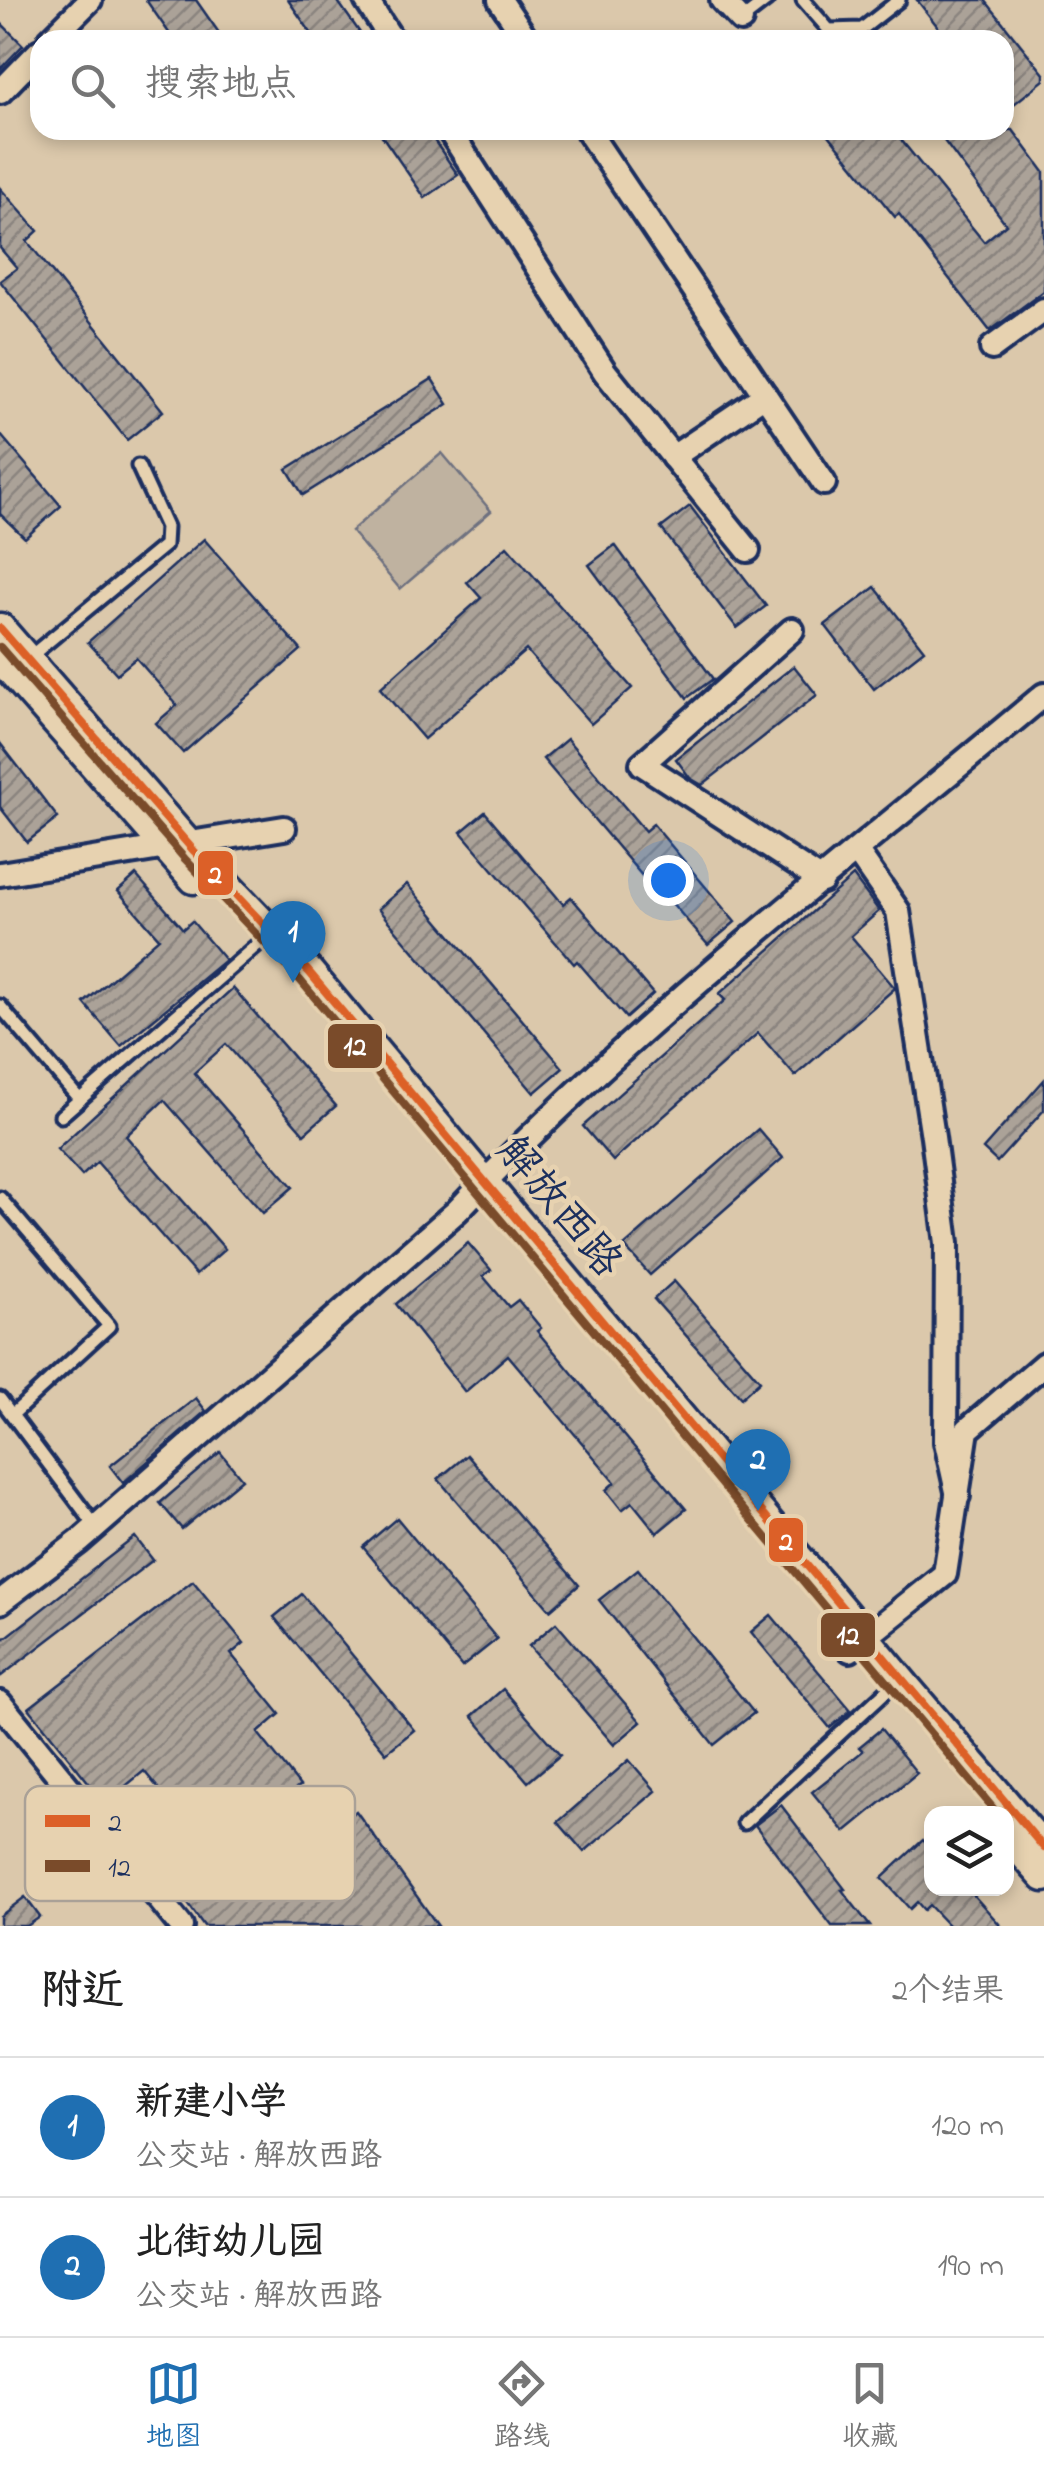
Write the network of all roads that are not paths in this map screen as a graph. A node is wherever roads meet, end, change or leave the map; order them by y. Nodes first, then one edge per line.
1 (90, 0) edge
2 (366, 0) edge
3 (500, 0) edge
4 (722, 0) edge
5 (768, 0) edge
6 (802, 0) edge
7 (899, 0) edge
8 (741, 20) joint
9 (60, 30) edge
10 (386, 30) edge
11 (520, 30) edge
12 (30, 61) edge
13 (0, 92) edge
14 (456, 140) edge
15 (594, 140) edge
16 (1044, 310) edge
17 (992, 348) dead end
18 (765, 395) junction
19 (673, 457) junction
20 (138, 466) dead end
21 (824, 483) dead end
22 (748, 550) dead end
23 (0, 628) edge
24 (792, 630) dead end
25 (10, 668) edge
26 (1044, 695) edge
27 (284, 828) dead end
28 (177, 845) junction
29 (857, 852) junction
30 (0, 874) edge
31 (822, 881) junction
32 (257, 944) junction
33 (0, 1006) edge
34 (80, 1100) junction
35 (61, 1116) dead end
36 (477, 1189) junction
37 (0, 1198) edge
38 (1044, 1364) edge
39 (0, 1398) edge
40 (13, 1414) junction
41 (958, 1496) junction
42 (96, 1527) junction
43 (0, 1602) edge
44 (857, 1644) junction
45 (892, 1685) junction
46 (0, 1703) edge
47 (67, 1786) edge
48 (983, 1806) edge
49 (744, 1823) dead end
50 (1014, 1843) edge
51 (1044, 1848) edge
52 (1044, 1877) edge
53 (161, 1901) edge
54 (181, 1926) edge

1 - 9 street
2 - 10 street
3 - 11 street
4 - 8 street
5 - 8 lane
6 - 7 lane
12 - 13 street
14 - 19 street
15 - 18 street
16 - 17 street
18 - 19 street
18 - 21 street
19 - 22 street
20 - 25 lane
23 - 25 street, 解放西路
24 - 31 street
25 - 28 street, 解放西路
26 - 29 street
27 - 28 street
28 - 30 street
28 - 32 street, 解放西路
28 - 36 street, 解放西路
29 - 31 street
29 - 41 street
31 - 36 street
32 - 34 lane
32 - 36 street, 解放西路
33 - 34 lane
34 - 35 lane
36 - 42 street
36 - 44 street, 解放西路
37 - 40 lane
38 - 41 street
39 - 40 lane
40 - 42 lane
41 - 44 street
42 - 43 street
44 - 45 street, 解放西路
45 - 48 street, 解放西路
45 - 49 lane
45 - 51 street, 解放西路
46 - 47 street
50 - 52 street
53 - 54 street

